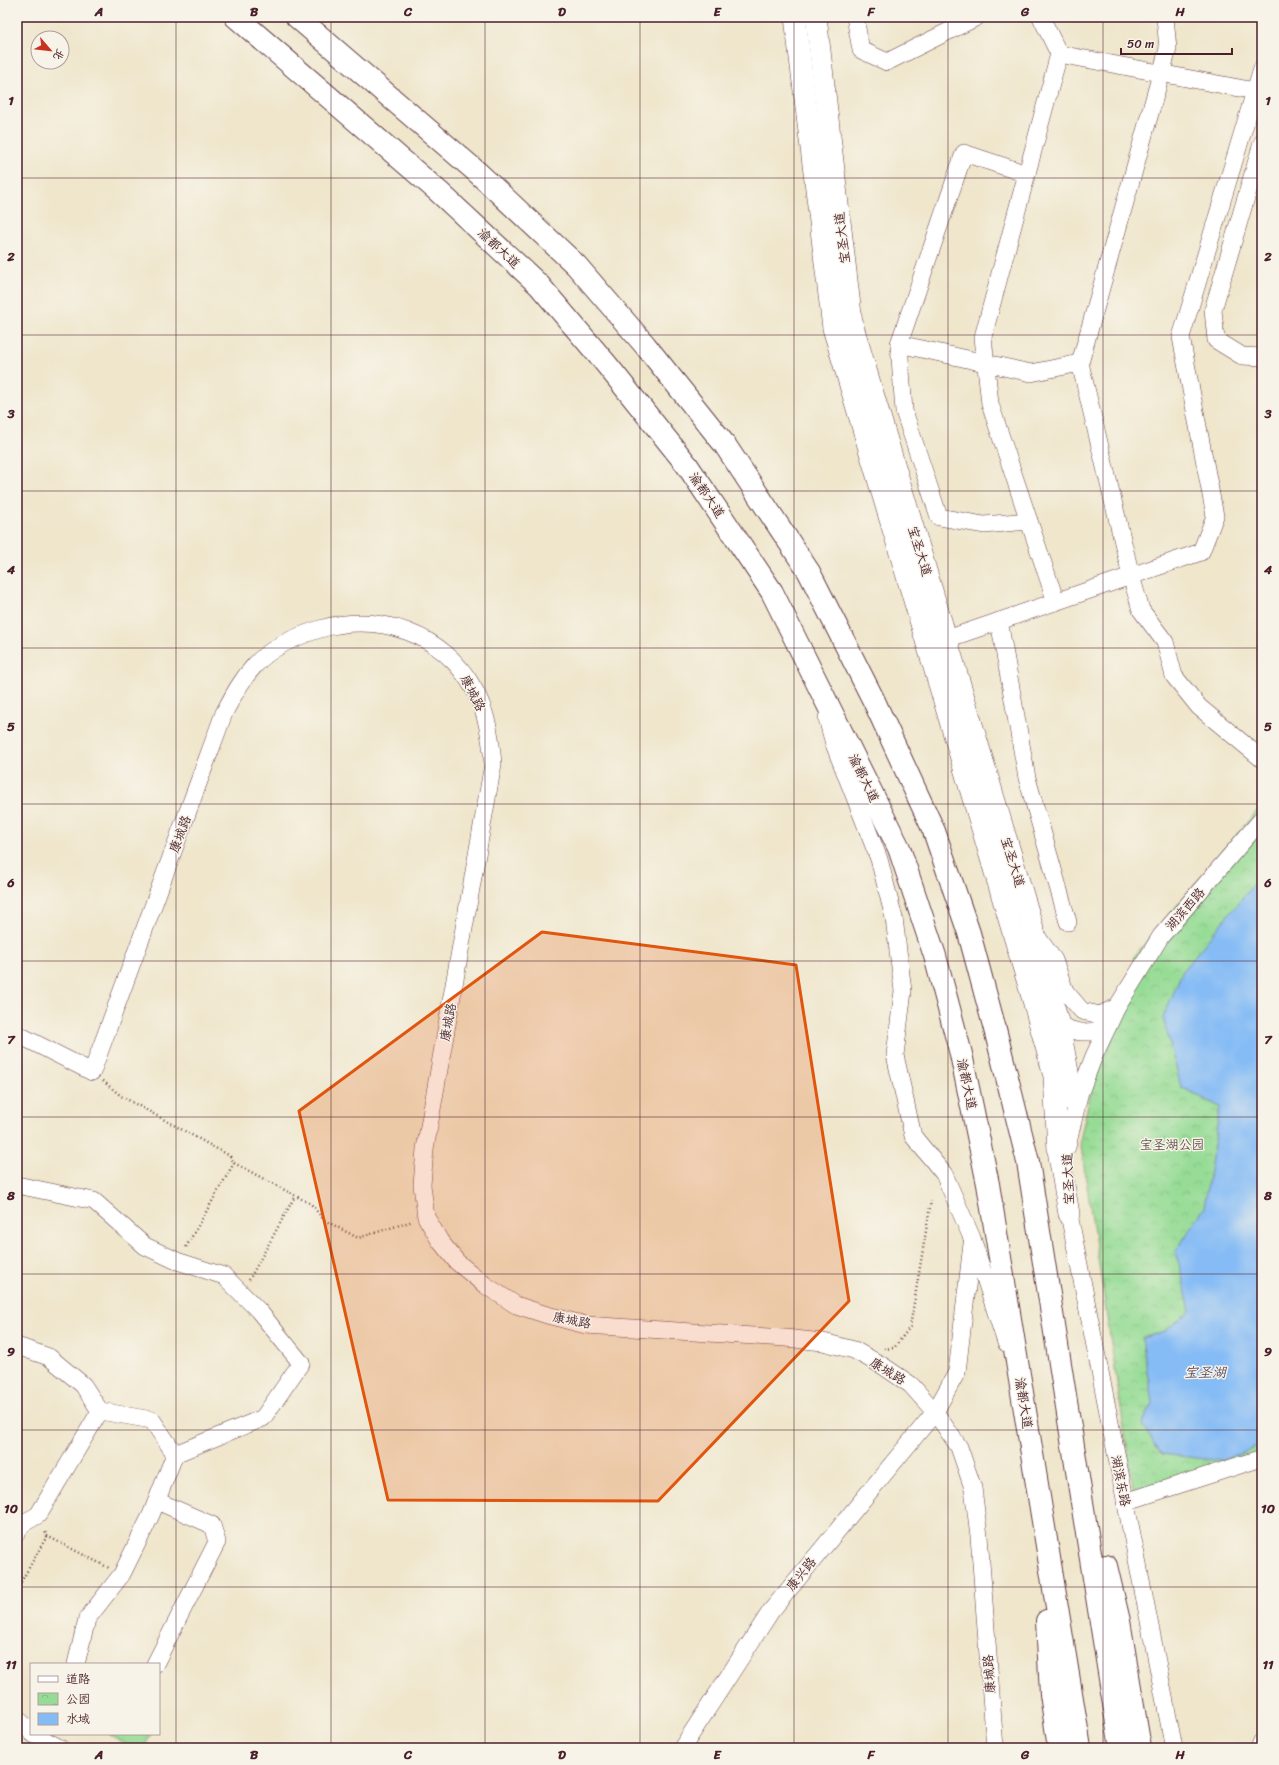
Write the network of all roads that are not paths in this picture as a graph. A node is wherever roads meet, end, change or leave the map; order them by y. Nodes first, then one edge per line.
1 (236, 17) edge
2 (297, 17) edge
3 (795, 17) edge
4 (816, 17) edge
5 (855, 17) edge
6 (976, 17) edge
7 (1041, 17) edge
8 (1164, 17) edge
9 (1060, 54) junction
10 (1262, 68) edge
11 (1161, 73) junction
12 (1255, 91) junction
13 (1262, 143) edge
14 (1027, 174) junction
15 (899, 344) junction
16 (1262, 357) edge
17 (986, 363) junction
18 (1080, 363) junction
19 (1029, 521) junction
20 (1131, 576) junction
21 (1056, 602) junction
22 (999, 621) junction
23 (947, 639) junction
24 (819, 685) junction
25 (1262, 760) edge
26 (1262, 819) edge
27 (1068, 922) dead end
28 (1035, 935) junction
29 (1033, 1000) junction
30 (1117, 1007) junction
31 (1059, 1025) junction
32 (1108, 1026) junction
33 (17, 1034) edge
34 (1067, 1146) junction
35 (17, 1184) edge
36 (1069, 1214) junction
37 (972, 1238) junction
38 (17, 1346) edge
39 (1063, 1386) junction
40 (1023, 1394) junction
41 (100, 1411) junction
42 (936, 1412) junction
43 (175, 1454) junction
44 (1262, 1458) edge
45 (157, 1501) junction
46 (1126, 1502) junction
47 (1042, 1512) junction
48 (17, 1533) edge
49 (76, 1663) edge
50 (156, 1663) edge
51 (17, 1718) edge
52 (30, 1731) edge
53 (36, 1735) edge
54 (1262, 1741) edge
55 (60, 1748) edge
56 (682, 1748) edge
57 (994, 1748) edge
58 (1059, 1748) edge
59 (1080, 1748) edge
60 (1121, 1748) edge
61 (1140, 1748) edge
62 (1174, 1748) edge
63 (1259, 1748) edge

1 - 24 highway, 渝都大道
2 - 39 highway
3 - 29 main road, 宝圣大道
4 - 23 main road, 宝圣大道
5 - 6 street
7 - 9 street
8 - 11 street
9 - 11 street
9 - 14 street
10 - 12 street
11 - 12 street
11 - 18 street
12 - 20 street
13 - 16 street
14 - 15 street
14 - 17 street
15 - 17 street
15 - 19 street
17 - 18 street
17 - 19 street
18 - 20 street
19 - 21 street
20 - 21 street
20 - 25 street
21 - 22 street
22 - 23 street
22 - 27 street
23 - 28 main road, 宝圣大道
24 - 37 street
24 - 40 highway, 渝都大道
26 - 30 street, 湖滨西路
28 - 30 street
28 - 31 main road, 宝圣大道
29 - 31 street
29 - 36 main road, 宝圣大道
30 - 32 street, 湖滨西路
31 - 32 street
31 - 34 main road, 宝圣大道
32 - 34 street, 湖滨西路
33 - 42 street, 康城路
34 - 36 main road, 宝圣大道
35 - 43 street
36 - 46 street, 湖滨东路
37 - 40 street
37 - 42 street, 康兴路
38 - 41 street
39 - 60 highway
39 - 61 highway
40 - 47 highway, 渝都大道
41 - 43 street
41 - 48 street
42 - 56 street, 康兴路
42 - 57 street, 康城路
43 - 45 street
44 - 46 street
45 - 49 street
45 - 50 street
46 - 62 street, 湖滨东路
47 - 58 highway
47 - 59 highway, 渝都大道
51 - 52 street
53 - 55 street
54 - 63 street

